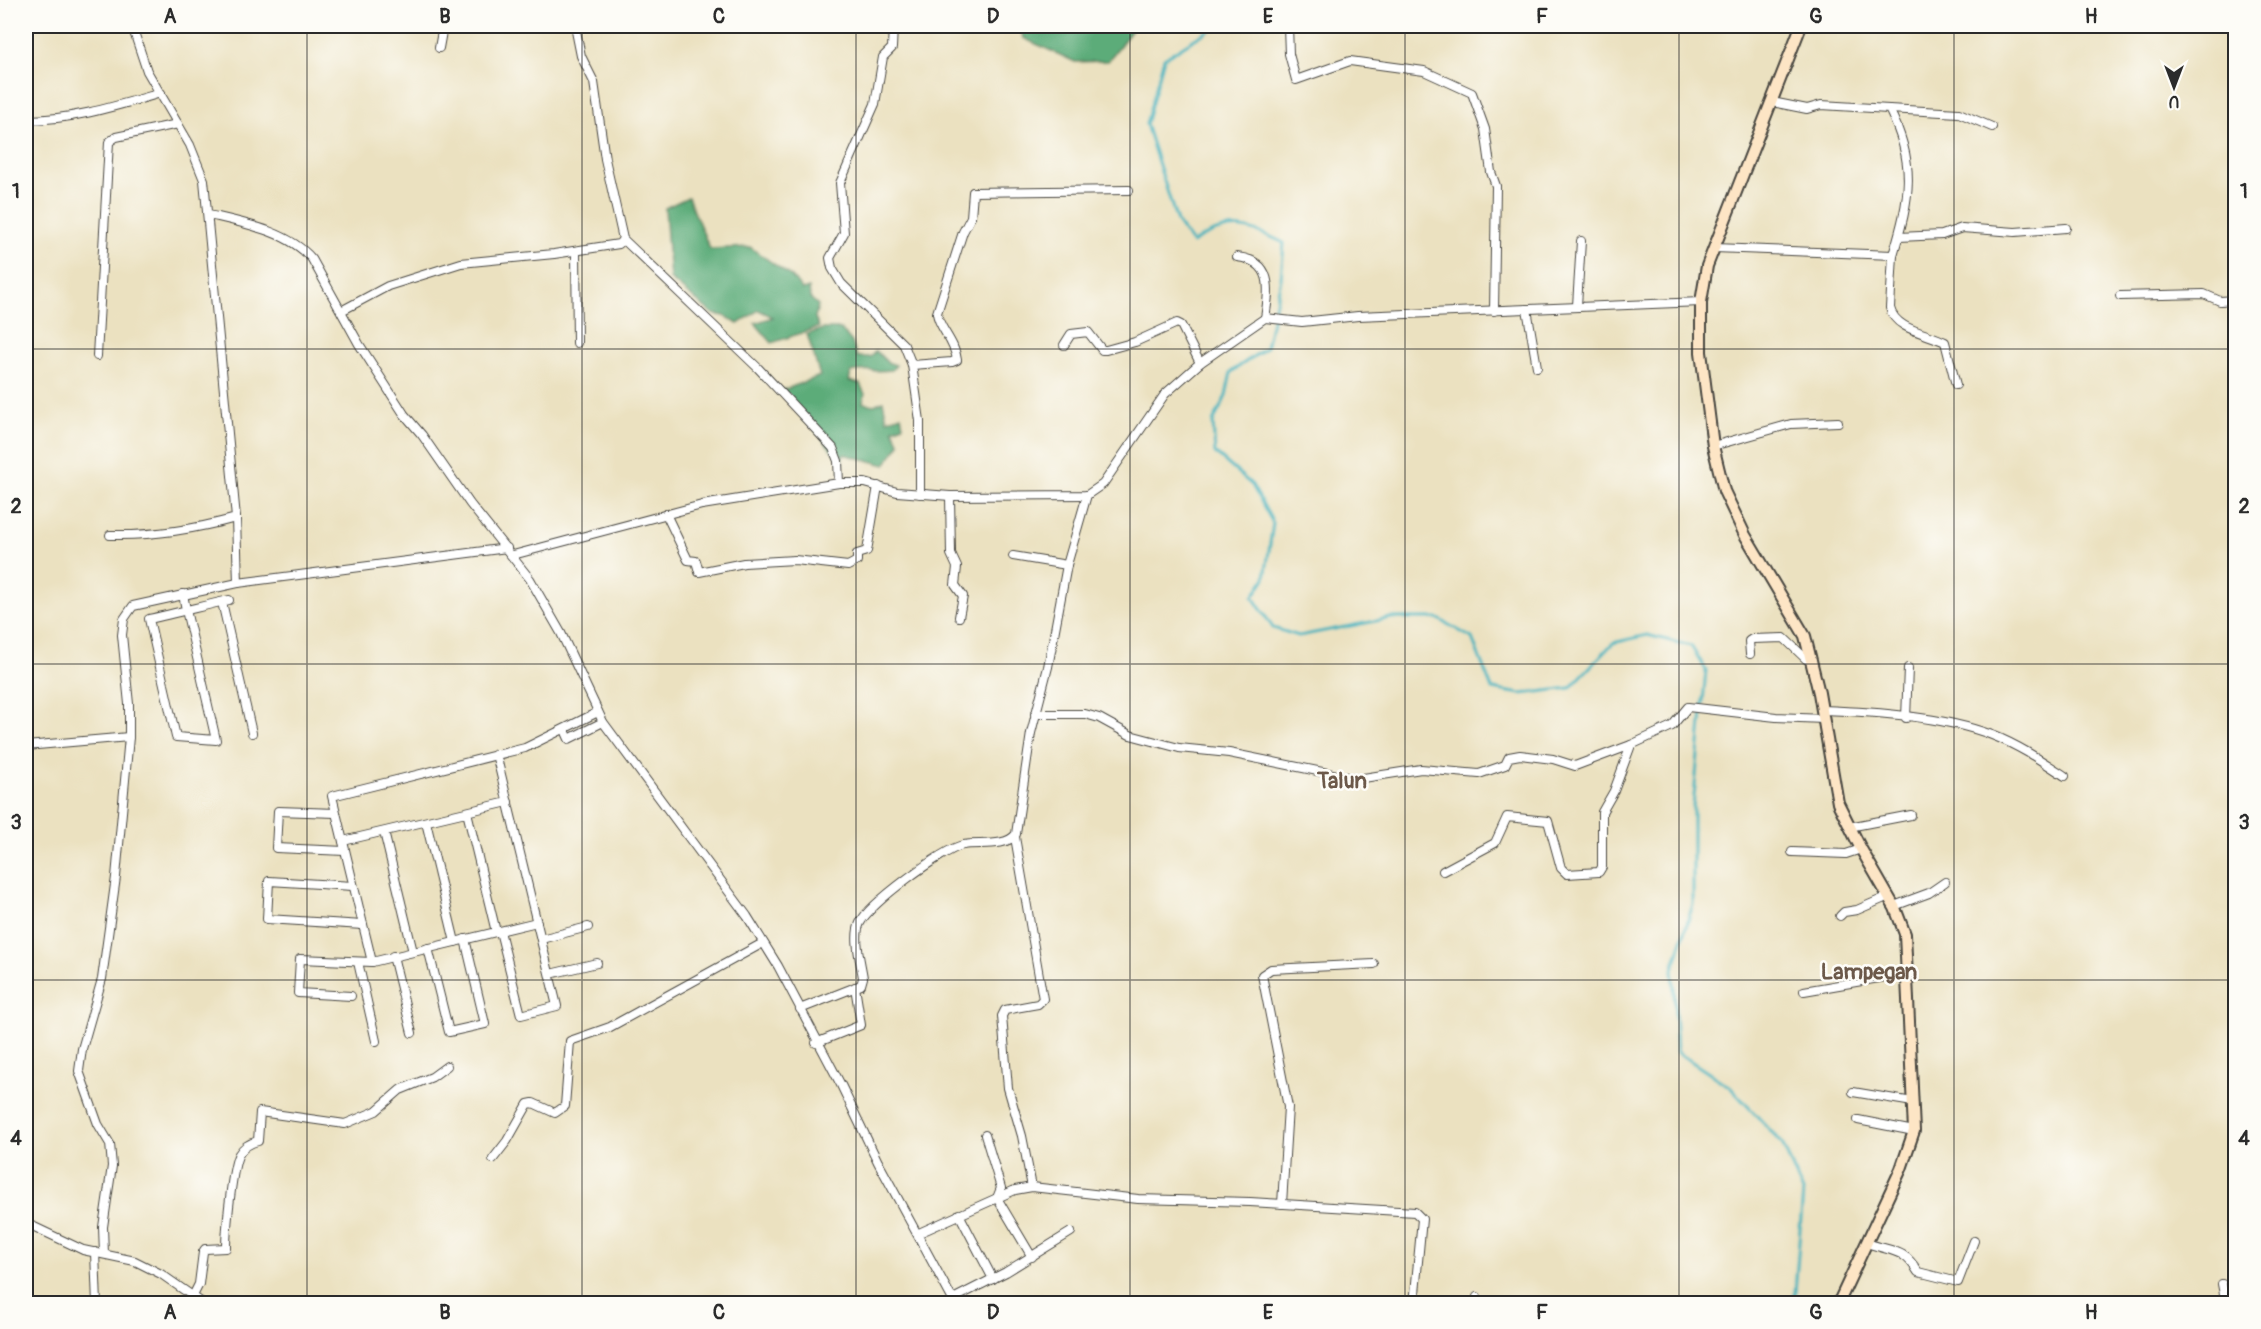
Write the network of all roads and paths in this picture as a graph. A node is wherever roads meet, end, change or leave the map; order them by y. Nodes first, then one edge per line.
1 (132, 26) edge
2 (443, 26) edge
3 (575, 26) edge
4 (893, 26) edge
5 (1288, 26) edge
6 (1801, 26) edge
7 (2231, 26) edge
8 (2235, 34) edge
9 (439, 48) dead end
10 (161, 93) junction
11 (1772, 102) junction
12 (1889, 109) junction
13 (26, 120) edge
14 (178, 123) junction
15 (1992, 127) dead end
16 (1129, 190) dead end
17 (209, 215) junction
18 (2066, 228) dead end
19 (1899, 237) junction
20 (624, 239) junction
21 (1581, 241) dead end
22 (1714, 248) junction
23 (576, 251) junction
24 (1893, 255) junction
25 (1237, 257) dead end
26 (2120, 296) dead end
27 (2235, 300) edge
28 (1701, 303) junction
29 (1577, 306) junction
30 (1527, 309) junction
31 (343, 310) junction
32 (1494, 311) junction
33 (1268, 318) junction
34 (577, 343) dead end
35 (1064, 345) dead end
36 (97, 356) dead end
37 (1200, 363) junction
38 (912, 365) junction
39 (1538, 367) dead end
40 (1956, 385) dead end
41 (1838, 422) dead end
42 (1713, 446) junction
43 (838, 483) junction
44 (878, 486) junction
45 (920, 494) junction
46 (950, 495) junction
47 (1087, 495) junction
48 (666, 514) junction
49 (236, 518) junction
50 (110, 535) dead end
51 (510, 551) junction
52 (1013, 556) dead end
53 (1067, 565) junction
54 (238, 583) junction
55 (183, 594) junction
56 (186, 610) junction
57 (959, 617) dead end
58 (1750, 654) dead end
59 (1812, 661) junction
60 (1908, 668) dead end
61 (598, 712) junction
62 (1035, 714) junction
63 (1823, 714) junction
64 (1906, 718) junction
65 (603, 722) junction
66 (565, 730) junction
67 (252, 734) dead end
68 (129, 737) junction
69 (1631, 745) junction
70 (26, 746) edge
71 (496, 754) junction
72 (2065, 776) dead end
73 (508, 802) junction
74 (467, 812) junction
75 (336, 813) junction
76 (1911, 815) dead end
77 (426, 822) junction
78 (1849, 827) junction
79 (384, 832) junction
80 (1015, 837) junction
81 (343, 842) junction
82 (1861, 849) junction
83 (345, 851) junction
84 (1792, 852) dead end
85 (1443, 871) dead end
86 (1945, 882) dead end
87 (353, 886) junction
88 (1892, 901) junction
89 (1840, 916) dead end
90 (537, 922) junction
91 (363, 925) junction
92 (588, 927) dead end
93 (498, 931) junction
94 (465, 939) junction
95 (541, 939) junction
96 (455, 942) junction
97 (763, 943) junction
98 (428, 948) junction
99 (413, 952) junction
100 (393, 956) junction
101 (357, 962) junction
102 (372, 962) junction
103 (597, 963) dead end
104 (1374, 964) dead end
105 (1908, 973) junction
106 (550, 974) junction
107 (855, 987) junction
108 (1804, 991) dead end
109 (351, 996) dead end
110 (800, 1009) junction
111 (412, 1033) dead end
112 (376, 1041) dead end
113 (816, 1043) junction
114 (447, 1066) dead end
115 (1852, 1092) dead end
116 (1913, 1102) junction
117 (1858, 1120) dead end
118 (1914, 1131) junction
119 (985, 1135) dead end
120 (493, 1159) dead end
121 (1032, 1187) junction
122 (997, 1198) junction
123 (1282, 1204) junction
124 (959, 1214) junction
125 (26, 1223) edge
126 (1071, 1232) dead end
127 (919, 1233) junction
128 (1974, 1241) dead end
129 (1867, 1243) junction
130 (99, 1253) junction
131 (1032, 1257) junction
132 (993, 1278) junction
133 (2222, 1284) dead end
134 (193, 1296) junction
135 (954, 1301) edge
136 (97, 1304) edge
137 (204, 1304) edge
138 (1414, 1304) edge
139 (1838, 1304) edge
140 (2103, 1304) edge
141 (2136, 1304) edge
142 (2226, 1304) edge

1 - 10 street
2 - 9 street
3 - 20 street
4 - 38 street
5 - 32 street
6 - 11 main road
7 - 8 street
10 - 13 street
10 - 14 street
11 - 12 street
11 - 22 main road
12 - 15 street
12 - 19 street
14 - 17 street
14 - 36 street
16 - 38 street
17 - 31 street
17 - 49 street
18 - 19 street
19 - 24 street
20 - 23 street
20 - 43 street
21 - 29 street
22 - 24 street
22 - 28 main road
23 - 31 street
23 - 34 street
24 - 40 street
25 - 33 street
26 - 27 street
28 - 29 street
28 - 42 main road
29 - 30 street
30 - 32 street
30 - 39 street
31 - 51 street
32 - 33 street
33 - 37 street
35 - 37 street
37 - 47 street
38 - 45 street
41 - 42 street
42 - 59 main road
43 - 44 street
43 - 48 street
44 - 45 street
44 - 48 street
45 - 46 street
46 - 47 street
46 - 57 street
47 - 53 street
48 - 51 street
49 - 50 street
49 - 54 street
51 - 54 street
51 - 61 street
52 - 53 street
53 - 62 street
54 - 55 street
55 - 56 street
55 - 68 street
56 - 56 street
56 - 67 street
58 - 59 street
59 - 63 main road
60 - 64 street
61 - 65 street
61 - 66 street
62 - 69 street
62 - 80 street
63 - 64 street
63 - 69 street
63 - 78 main road
64 - 72 street
65 - 66 street
65 - 97 street
66 - 71 street
68 - 70 street
68 - 130 street
69 - 85 street
71 - 73 street
71 - 75 street
73 - 74 street
73 - 90 street
74 - 77 street
74 - 93 street
75 - 81 street
75 - 83 street
76 - 78 street
77 - 79 street
77 - 96 street
78 - 82 main road
79 - 81 street
79 - 99 street
80 - 107 street
80 - 121 street
81 - 83 street
82 - 84 street
82 - 88 main road
83 - 87 street
86 - 88 street
87 - 91 street
87 - 91 street
88 - 89 street
88 - 105 main road
90 - 93 street
90 - 95 street
91 - 102 street
92 - 95 street
93 - 94 street
93 - 106 street
94 - 96 street
94 - 98 street
95 - 106 street
96 - 98 street
97 - 110 street
97 - 120 street
98 - 99 street
99 - 100 street
100 - 102 street
100 - 111 street
101 - 102 street
101 - 109 street
101 - 112 street
103 - 106 street
104 - 123 street
105 - 108 street
105 - 116 main road
107 - 110 street
107 - 113 street
110 - 113 street
113 - 127 street
114 - 134 street
115 - 116 street
116 - 118 main road
117 - 118 street
118 - 129 main road
119 - 122 street
121 - 122 street
121 - 123 street
122 - 124 street
122 - 131 street
123 - 138 street
124 - 127 street
124 - 132 street
125 - 130 street
126 - 131 street
127 - 135 street
128 - 129 street
129 - 139 main road
130 - 134 street
130 - 136 street
131 - 132 street
132 - 135 street
133 - 142 street
134 - 137 street
140 - 141 street

